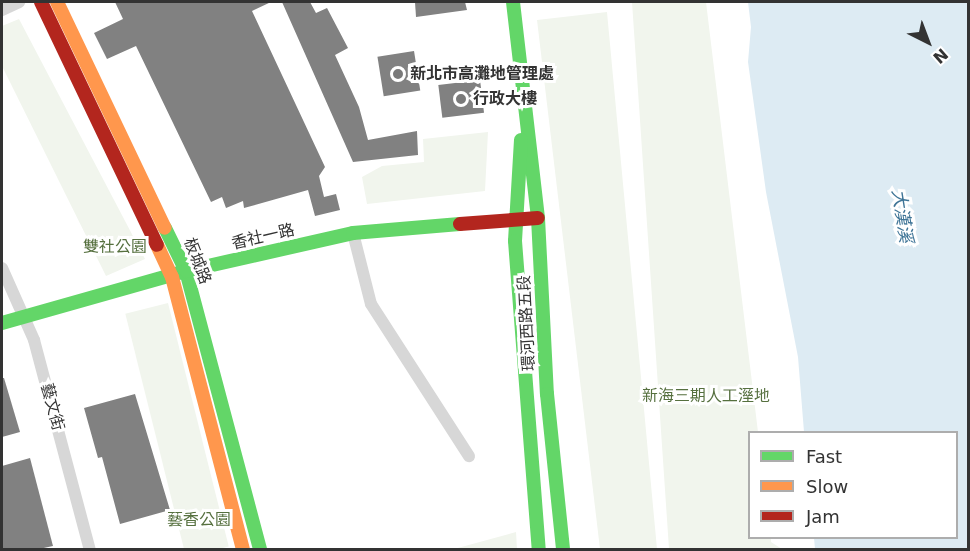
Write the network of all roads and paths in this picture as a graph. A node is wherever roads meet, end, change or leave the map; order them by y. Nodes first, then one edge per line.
1 (19, 2) edge
2 (41, 2) edge
3 (57, 2) edge
4 (513, 2) edge
5 (2, 10) edge
6 (523, 94) junction
7 (538, 218) junction
8 (516, 219) junction
9 (353, 233) junction
10 (2, 268) edge
11 (186, 271) junction
12 (172, 277) junction
13 (24, 317) junction
14 (2, 323) edge
15 (469, 456) dead end
16 (90, 549) edge
17 (243, 549) edge
18 (258, 549) edge
19 (539, 549) edge
20 (563, 549) edge

1 - 5 street
2 - 12 street, 板城路
3 - 11 street, 板城路
4 - 6 street, 環河西路五段
6 - 7 street, 環河西路五段
6 - 8 street, 環河西路五段
7 - 8 street, 香社一路
7 - 20 street, 環河西路五段
8 - 9 street, 香社一路
8 - 19 street, 環河西路五段
9 - 11 street, 香社一路
9 - 15 street
10 - 13 street, 藝文街
11 - 12 street, 香社一路
11 - 18 street, 板城路
12 - 13 street, 香社一路
12 - 17 street, 板城路
13 - 14 street, 香社一路
13 - 16 street, 藝文街

